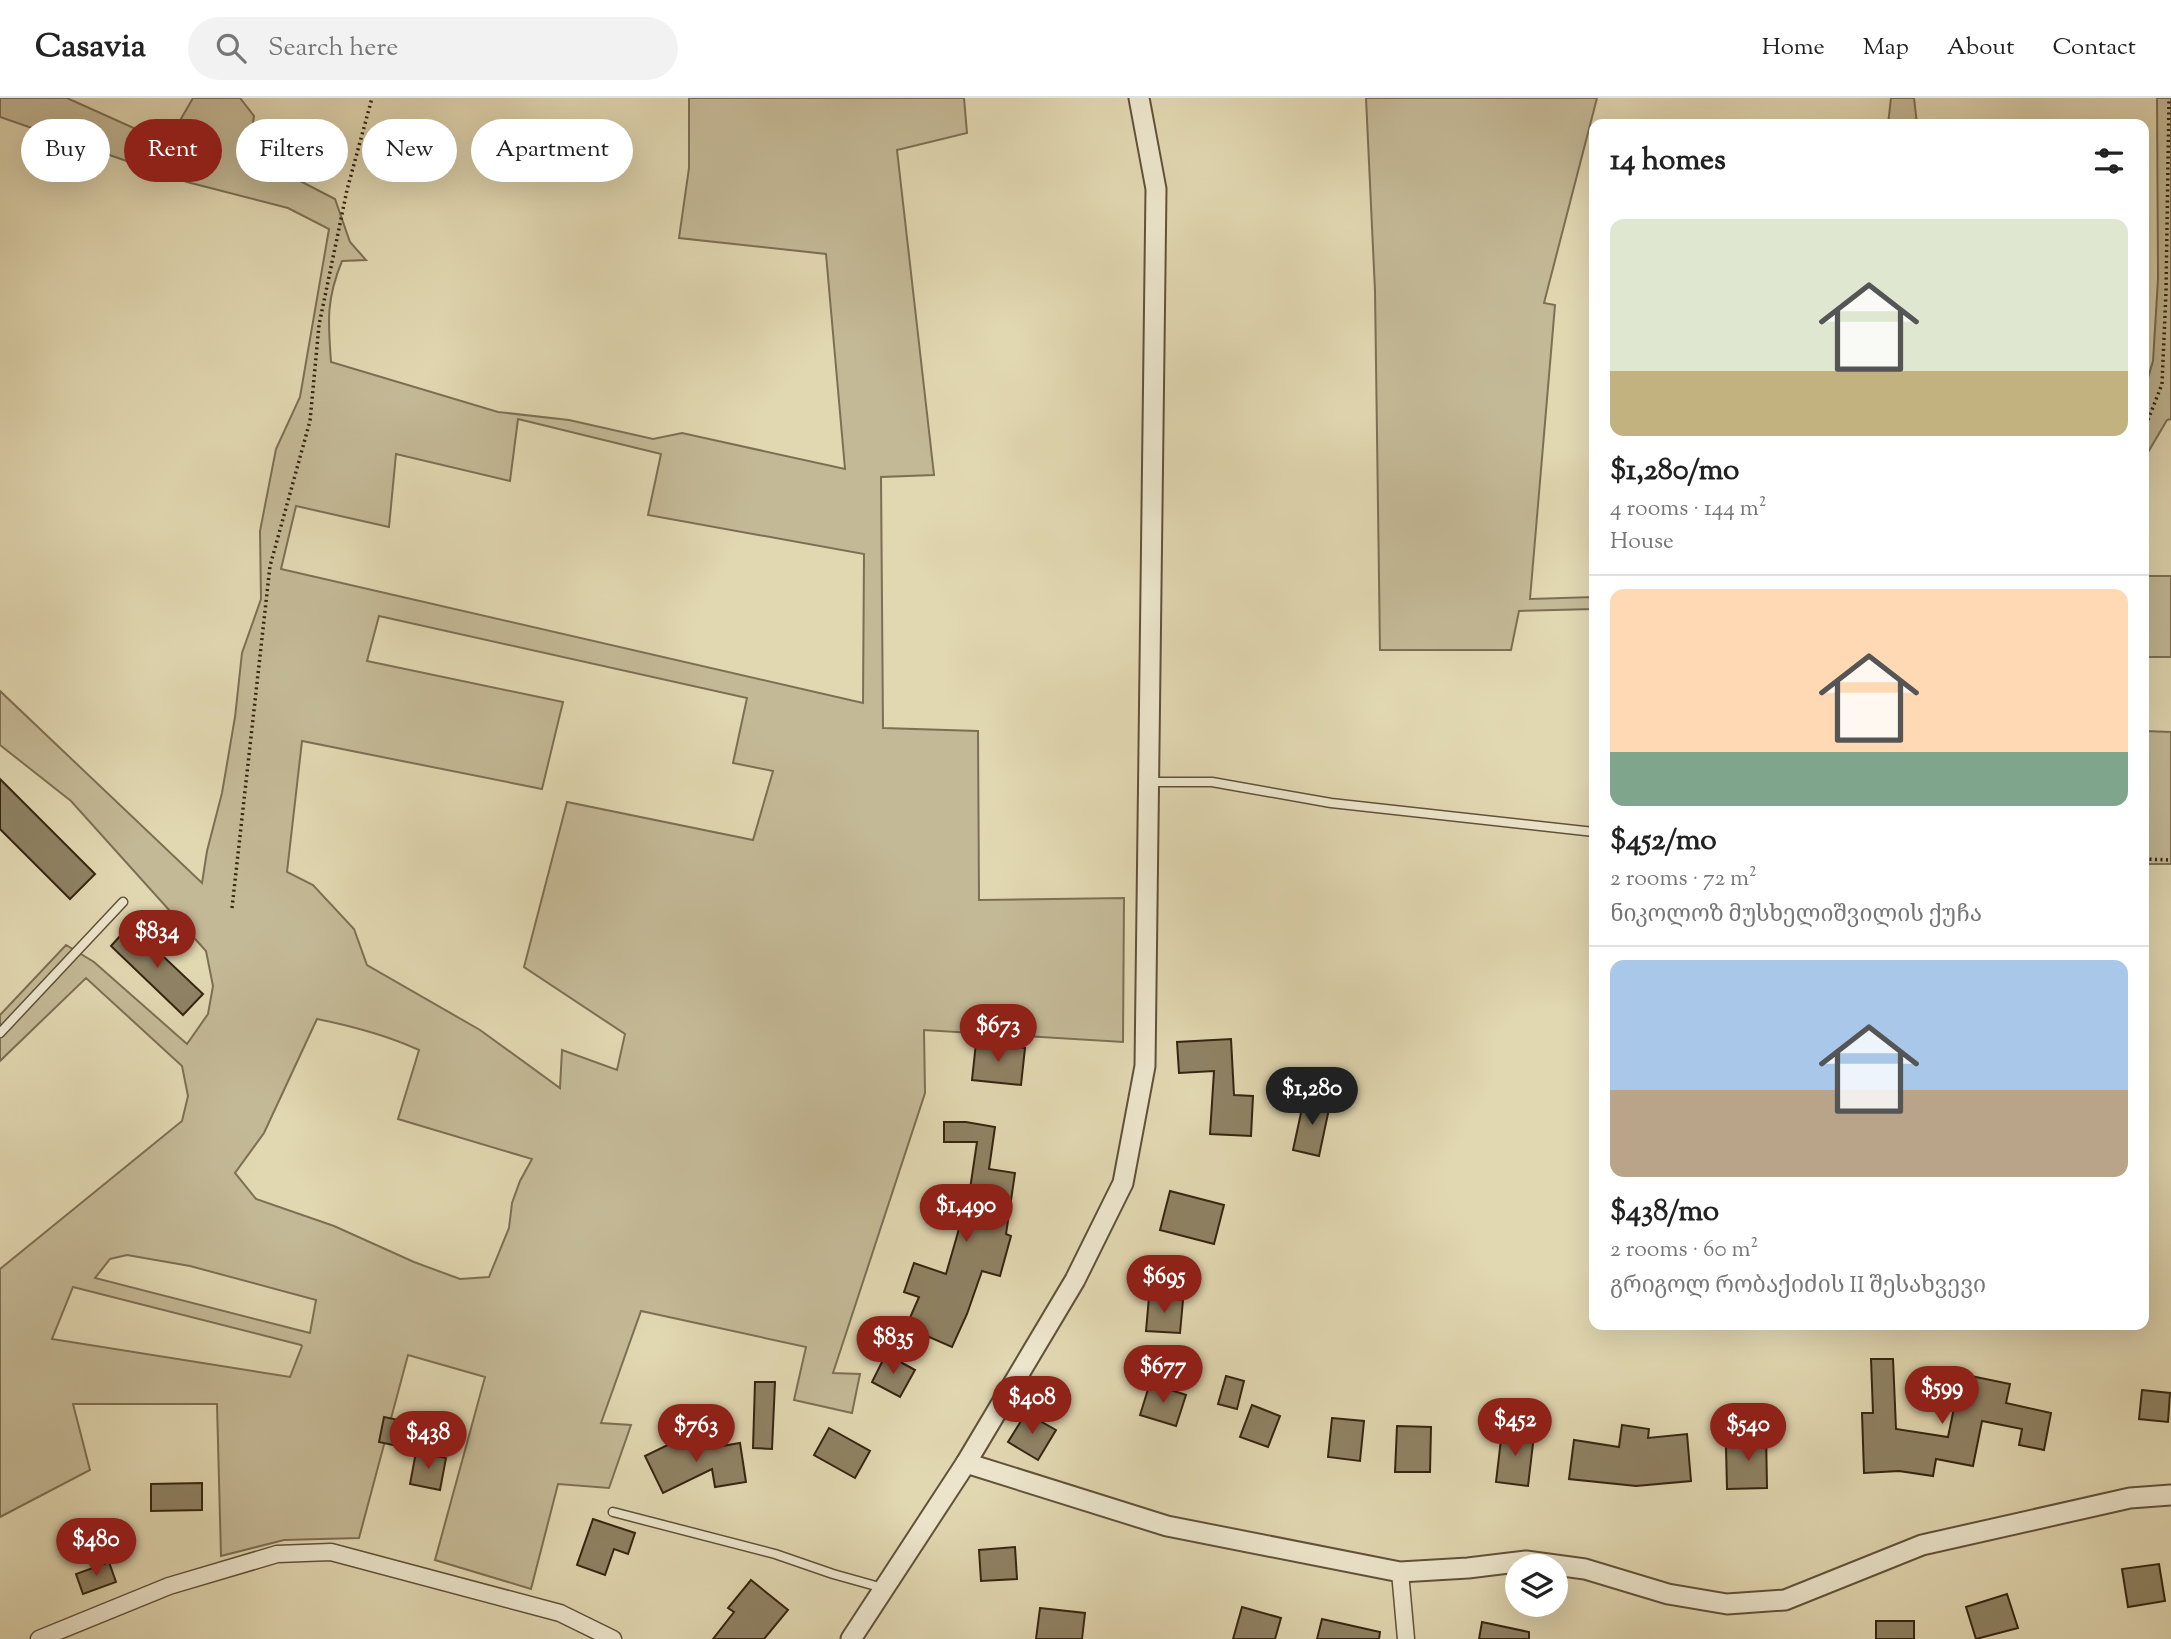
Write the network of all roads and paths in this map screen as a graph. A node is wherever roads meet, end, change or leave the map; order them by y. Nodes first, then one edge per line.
1 (372, 98) edge
2 (1139, 98) edge
3 (2169, 98) edge
4 (2149, 417) edge
5 (1149, 782) junction
6 (1589, 831) edge
7 (2149, 859) edge
8 (2171, 860) edge
9 (123, 902) dead end
10 (232, 908) dead end
11 (0, 1033) edge
12 (966, 1463) junction
13 (2171, 1495) edge
14 (613, 1512) dead end
15 (1400, 1572) junction
16 (885, 1588) junction
17 (39, 1639) edge
18 (612, 1639) edge
19 (851, 1639) edge
20 (1406, 1639) edge

1 - 10 path
2 - 5 street
3 - 4 path
5 - 6 lane
5 - 12 street
7 - 8 path
9 - 11 lane
12 - 15 street
12 - 16 street
13 - 15 street
14 - 16 lane
15 - 20 street
16 - 19 street
17 - 18 street

